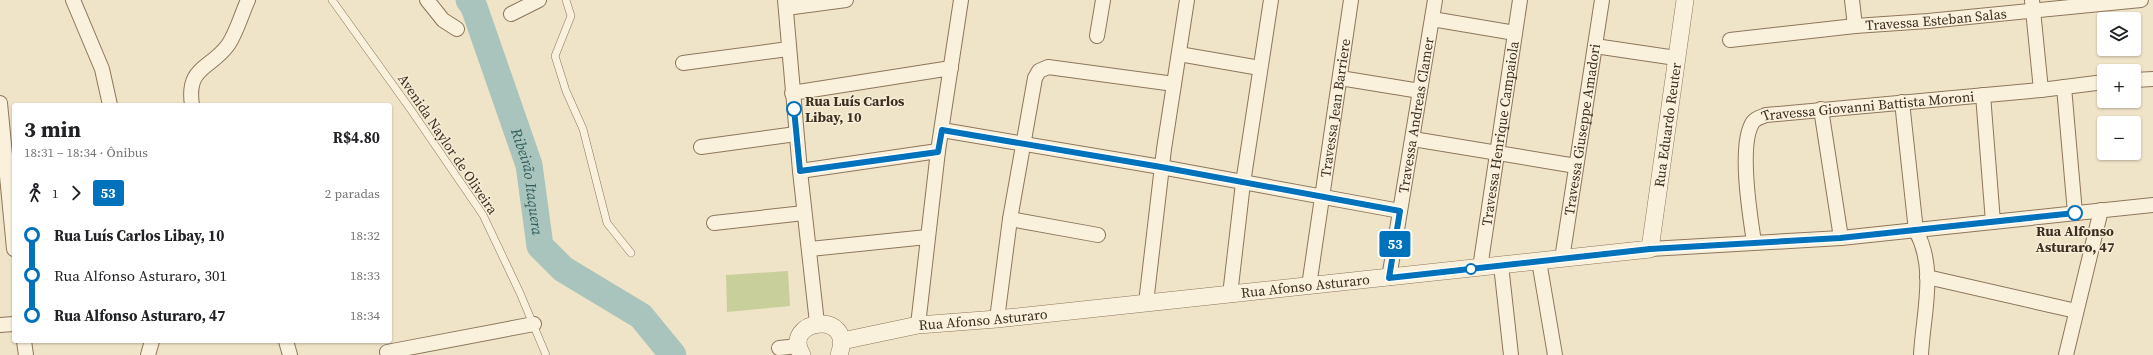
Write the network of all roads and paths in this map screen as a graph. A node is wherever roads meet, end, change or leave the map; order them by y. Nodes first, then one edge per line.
1 (73, 0) edge
2 (248, 0) edge
3 (332, 0) edge
4 (427, 0) edge
5 (539, 0) edge
6 (566, 0) edge
7 (846, 0) edge
8 (961, 0) edge
9 (1103, 0) edge
10 (1187, 0) edge
11 (1271, 0) edge
12 (1351, 0) edge
13 (1436, 0) edge
14 (1520, 0) edge
15 (1602, 0) edge
16 (1685, 0) edge
17 (1852, 0) edge
18 (2141, 0) edge
19 (785, 4) edge
20 (2033, 5) edge
21 (511, 14) dead end
22 (1432, 19) junction
23 (1855, 26) junction
24 (457, 30) dead end
25 (1515, 33) junction
26 (1097, 36) dead end
27 (1730, 40) dead end
28 (1596, 46) junction
29 (788, 49) junction
30 (1179, 54) junction
31 (1676, 58) junction
32 (683, 63) dead end
33 (951, 68) junction
34 (1260, 68) junction
35 (1340, 78) junction
36 (2153, 79) edge
37 (2141, 80) edge
38 (2097, 83) edge
39 (1174, 84) junction
40 (2064, 87) junction
41 (2041, 90) junction
42 (1420, 91) junction
43 (792, 93) junction
44 (1983, 96) junction
45 (1902, 102) junction
46 (0, 103) edge
47 (110, 103) edge
48 (192, 103) edge
49 (1821, 109) junction
50 (942, 130) junction
51 (796, 134) junction
52 (1413, 139) junction
53 (1022, 144) junction
54 (701, 147) dead end
55 (938, 152) junction
56 (1498, 153) junction
57 (1576, 166) junction
58 (1161, 167) junction
59 (800, 171) junction
60 (1243, 183) junction
61 (11, 186) edge
62 (1323, 196) junction
63 (2153, 204) edge
64 (5, 210) edge
65 (2101, 210) junction
66 (1400, 211) junction
67 (804, 213) junction
68 (2075, 213) junction
69 (1010, 219) junction
70 (1993, 222) junction
71 (714, 223) dead end
72 (1916, 231) junction
73 (1098, 235) dead end
74 (927, 237) junction
75 (1840, 238) junction
76 (12, 240) edge
77 (1754, 242) junction
78 (810, 249) junction
79 (1650, 249) junction
80 (631, 252) dead end
81 (1562, 259) junction
82 (1539, 261) junction
83 (1500, 266) junction
84 (1480, 268) junction
85 (1927, 277) junction
86 (1389, 278) junction
87 (1309, 286) junction
88 (1230, 295) junction
89 (1146, 303) junction
90 (2076, 311) junction
91 (998, 319) junction
92 (817, 323) junction
93 (12, 324) edge
94 (534, 324) junction
95 (0, 325) edge
96 (918, 325) junction
97 (24, 343) edge
98 (151, 343) edge
99 (287, 343) edge
100 (779, 348) dead end
101 (840, 348) edge
102 (800, 350) edge
103 (386, 352) dead end
104 (26, 355) edge
105 (148, 355) edge
106 (290, 355) edge
107 (546, 355) edge
108 (1511, 355) edge
109 (1555, 355) edge
110 (1921, 355) edge
111 (2066, 355) edge

1 - 47 street
2 - 48 street
3 - 94 lane, Avenida Naylor de Oliveira
4 - 24 street
5 - 21 street
6 - 80 lane
7 - 19 street
8 - 33 street
9 - 26 street
10 - 30 street
11 - 34 street
12 - 35 street, Travessa Jean Barriere
13 - 22 street, Travessa Andreas Clamer
14 - 25 street, Travessa Henrique Campaiola
15 - 28 street, Travessa Giuseppe Amadori
16 - 31 street, Rua Eduardo Reuter
17 - 23 street
18 - 20 street, Travessa Esteban Salas
19 - 29 street
20 - 23 street, Travessa Esteban Salas
20 - 41 street
22 - 25 street
22 - 42 street, Travessa Andreas Clamer
23 - 27 street, Travessa Esteban Salas
25 - 56 street, Travessa Henrique Campaiola
28 - 31 street
28 - 57 street, Travessa Giuseppe Amadori
29 - 32 street
29 - 43 street
30 - 34 street
30 - 39 street
31 - 79 street, Rua Eduardo Reuter
33 - 43 street
33 - 50 street
34 - 60 street
35 - 42 street
35 - 62 street, Travessa Jean Barriere
36 - 37 street
38 - 40 street, Travessa Giovanni Battista Moroni
39 - 53 street
39 - 58 street
40 - 41 street, Travessa Giovanni Battista Moroni
40 - 68 street
41 - 44 street, Travessa Giovanni Battista Moroni
42 - 52 street, Travessa Andreas Clamer
43 - 51 street
44 - 45 street, Travessa Giovanni Battista Moroni
44 - 70 street
45 - 49 street, Travessa Giovanni Battista Moroni
45 - 72 street
46 - 61 street
49 - 75 street
49 - 77 street, Travessa Giovanni Battista Moroni
50 - 53 street
50 - 55 street
51 - 54 street
51 - 59 street
52 - 56 street
52 - 66 street, Travessa Andreas Clamer
53 - 58 street
53 - 69 street
55 - 59 street
55 - 74 street
56 - 57 street
56 - 84 street, Travessa Henrique Campaiola
57 - 81 street, Travessa Giuseppe Amadori
58 - 60 street
58 - 89 street
59 - 67 street
60 - 62 street
60 - 88 street
61 - 64 street
62 - 66 street
62 - 87 street, Travessa Jean Barriere
63 - 65 street, Rua Afonso Asturaro
64 - 76 street
65 - 68 street, Rua Afonso Asturaro
65 - 90 street
66 - 86 street, Travessa Andreas Clamer
67 - 71 street
67 - 78 street
68 - 70 street, Rua Afonso Asturaro
69 - 73 street
69 - 91 street
70 - 72 street, Rua Afonso Asturaro
72 - 75 street, Rua Afonso Asturaro
72 - 85 street
74 - 78 street
74 - 96 street
75 - 77 street, Rua Afonso Asturaro
77 - 79 street, Rua Afonso Asturaro
78 - 92 street
79 - 81 street, Rua Afonso Asturaro
81 - 82 street, Rua Afonso Asturaro
82 - 83 street, Rua Afonso Asturaro
82 - 109 street
83 - 84 street, Rua Afonso Asturaro
83 - 108 street
84 - 86 street, Rua Afonso Asturaro
85 - 90 street
85 - 110 street
86 - 87 street, Rua Afonso Asturaro
87 - 88 street, Rua Afonso Asturaro
88 - 89 street, Rua Afonso Asturaro
89 - 91 street, Rua Afonso Asturaro
90 - 111 street
91 - 96 street, Rua Afonso Asturaro
92 - 101 street, Rua Afonso Asturaro
92 - 102 street
93 - 95 street
94 - 103 street
94 - 107 lane, Avenida Naylor de Oliveira
96 - 101 street, Rua Afonso Asturaro
97 - 104 street
98 - 105 street
99 - 106 street
100 - 102 street

